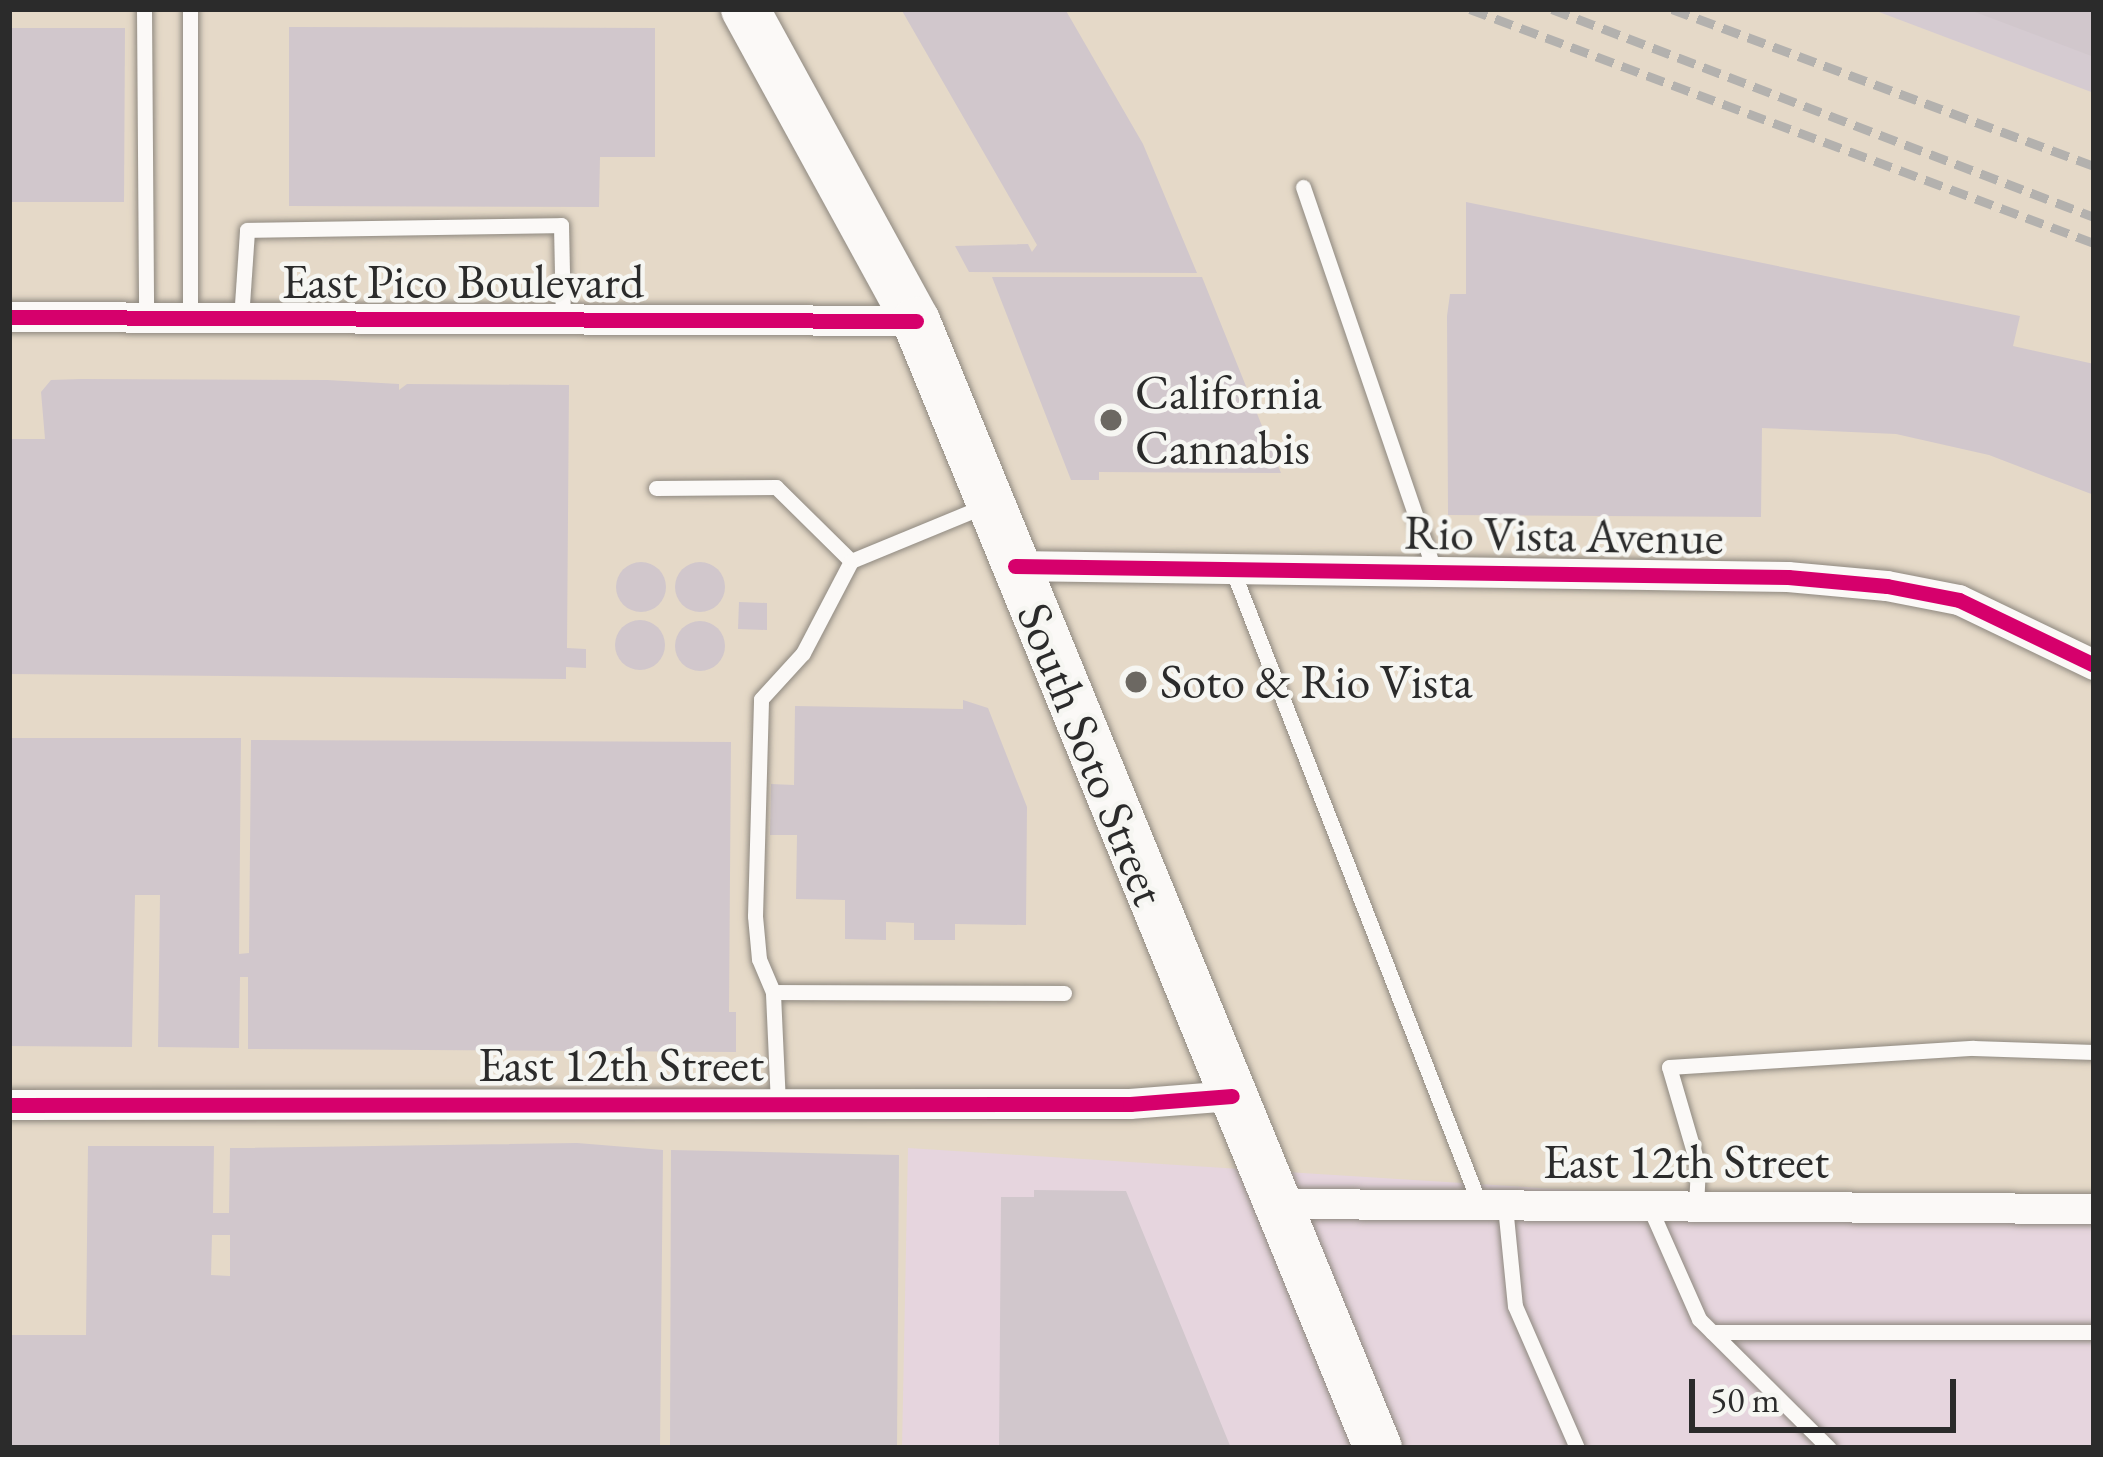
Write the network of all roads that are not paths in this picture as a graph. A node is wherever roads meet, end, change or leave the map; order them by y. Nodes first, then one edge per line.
1 (144, 9) edge
2 (190, 9) edge
3 (745, 9) edge
4 (1303, 187) dead end
5 (9, 317) edge
6 (146, 318) junction
7 (190, 318) junction
8 (241, 319) junction
9 (563, 321) junction
10 (916, 321) junction
11 (656, 488) dead end
12 (990, 503) junction
13 (851, 561) junction
14 (1016, 566) junction
15 (1232, 569) junction
16 (1435, 572) junction
17 (2094, 665) edge
18 (773, 992) junction
19 (1064, 993) dead end
20 (2094, 1052) edge
21 (1232, 1096) junction
22 (778, 1104) junction
23 (9, 1105) edge
24 (1277, 1204) junction
25 (1492, 1205) junction
26 (1649, 1206) junction
27 (1696, 1207) junction
28 (2094, 1209) edge
29 (1712, 1332) junction
30 (2094, 1332) edge
31 (1378, 1448) edge
32 (1576, 1448) edge
33 (1829, 1448) edge

1 - 6 lane
2 - 7 lane
3 - 10 main road, South Soto Street
4 - 16 lane
5 - 6 street, East Pico Boulevard
6 - 7 street, East Pico Boulevard
7 - 8 street, East Pico Boulevard
8 - 9 street, East Pico Boulevard
8 - 9 lane
9 - 10 street, East Pico Boulevard
10 - 12 main road, South Soto Street
11 - 13 lane
12 - 13 lane
12 - 14 main road, South Soto Street
13 - 18 lane
14 - 15 street, Rio Vista Avenue
14 - 21 main road, South Soto Street
15 - 16 street, Rio Vista Avenue
15 - 25 lane
16 - 17 street, Rio Vista Avenue
18 - 19 lane
18 - 22 lane
20 - 27 lane
21 - 22 street, East 12th Street
21 - 24 main road, South Soto Street
22 - 23 street, East 12th Street
24 - 25 street, East 12th Street
24 - 31 main road, South Soto Street
25 - 26 street, East 12th Street
25 - 32 lane
26 - 27 street, East 12th Street
26 - 29 lane
27 - 28 street, East 12th Street
29 - 30 lane
29 - 33 lane

